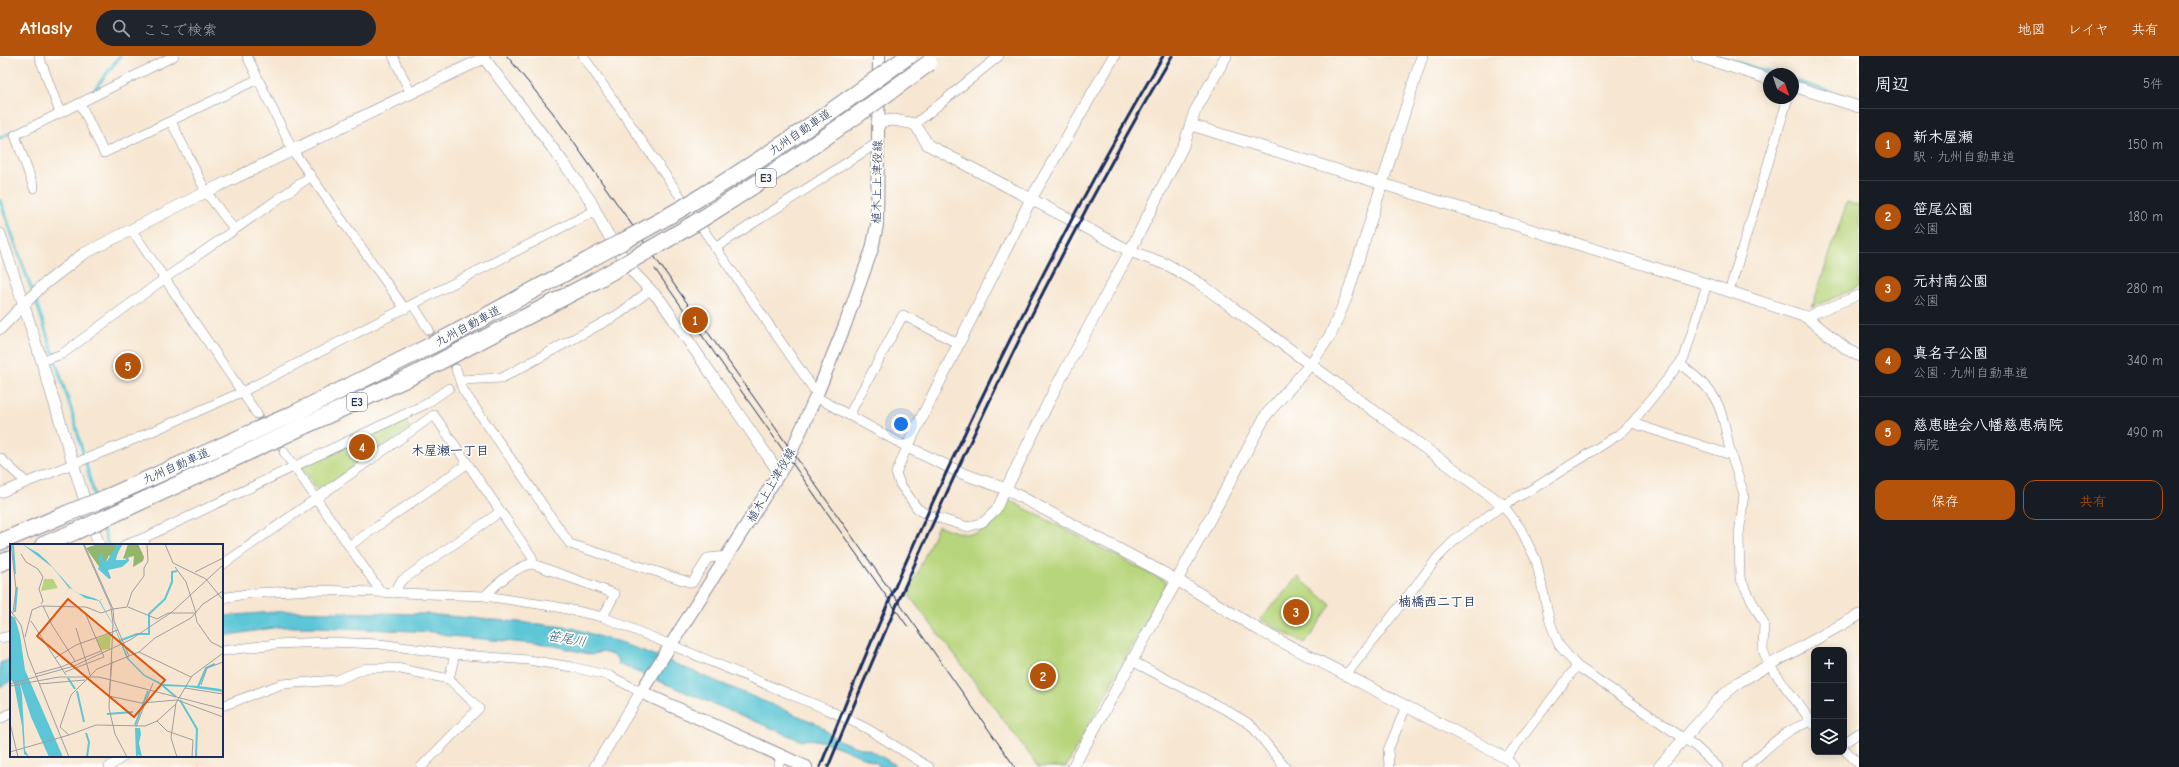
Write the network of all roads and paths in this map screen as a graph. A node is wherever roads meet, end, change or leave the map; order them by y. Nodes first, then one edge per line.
1 (39, 56) edge
2 (174, 56) edge
3 (247, 56) edge
4 (393, 56) edge
5 (583, 56) edge
6 (880, 56) edge
7 (908, 56) edge
8 (999, 56) edge
9 (1114, 56) edge
10 (1226, 56) edge
11 (1422, 56) edge
12 (1697, 56) edge
13 (486, 57) edge
14 (933, 59) edge
15 (1763, 77) edge
16 (258, 79) junction
17 (1799, 88) edge
18 (411, 94) junction
19 (80, 103) junction
20 (1786, 104) edge
21 (1859, 107) edge
22 (60, 113) junction
23 (171, 121) junction
24 (877, 122) junction
25 (915, 124) junction
26 (1191, 125) junction
27 (877, 143) junction
28 (293, 150) junction
29 (311, 176) junction
30 (1383, 184) junction
31 (34, 188) dead end
32 (206, 192) junction
33 (1031, 199) junction
34 (594, 211) junction
35 (131, 229) junction
36 (234, 230) junction
37 (1, 242) edge
38 (715, 248) junction
39 (1130, 251) junction
40 (164, 279) junction
41 (1707, 284) junction
42 (650, 290) junction
43 (1729, 292) junction
44 (1859, 295) edge
45 (27, 301) junction
46 (409, 307) junction
47 (1806, 317) junction
48 (0, 329) edge
49 (429, 330) tunnel mouth
50 (958, 343) junction
51 (1859, 356) edge
52 (46, 359) junction
53 (1680, 364) junction
54 (1310, 365) junction
55 (456, 369) tunnel mouth
56 (460, 380) junction
57 (449, 388) dead end
58 (242, 392) junction
59 (817, 395) junction
60 (426, 404) junction
61 (257, 414) tunnel mouth
62 (434, 415) junction
63 (849, 415) junction
64 (1632, 423) junction
65 (907, 447) junction
66 (284, 452) tunnel mouth
67 (1731, 455) junction
68 (0, 458) edge
69 (76, 463) junction
70 (467, 464) junction
71 (293, 466) junction
72 (780, 474) junction
73 (26, 482) junction
74 (1006, 489) junction
75 (0, 493) edge
76 (316, 499) junction
77 (1503, 505) junction
78 (500, 512) junction
79 (0, 542) edge
80 (145, 542) edge
81 (45, 544) edge
82 (99, 544) edge
83 (132, 544) edge
84 (349, 546) junction
85 (728, 556) junction
86 (10, 559) edge
87 (0, 563) edge
88 (533, 564) junction
89 (223, 565) edge
90 (1177, 580) junction
91 (381, 592) junction
92 (394, 593) junction
93 (485, 596) junction
94 (223, 598) edge
95 (1859, 615) edge
96 (603, 617) junction
97 (10, 636) edge
98 (0, 638) edge
99 (669, 648) junction
100 (223, 651) edge
101 (455, 654) junction
102 (1132, 661) junction
103 (1769, 665) junction
104 (1577, 666) junction
105 (1346, 674) junction
106 (449, 678) junction
107 (643, 689) junction
108 (223, 706) edge
109 (1406, 707) junction
110 (10, 714) edge
111 (0, 719) edge
112 (1811, 722) edge
113 (1811, 723) edge
114 (1859, 733) edge
115 (1684, 740) junction
116 (1847, 741) edge
117 (1847, 752) edge
118 (782, 755) junction
119 (123, 757) edge
120 (1506, 758) junction
121 (1859, 764) edge
122 (109, 767) edge
123 (421, 767) edge
124 (595, 767) edge
125 (778, 767) edge
126 (806, 767) edge
127 (929, 767) edge
128 (1073, 767) edge
129 (1285, 767) edge
130 (1389, 767) edge
131 (1514, 767) edge
132 (1659, 767) edge
133 (1718, 767) edge
134 (1746, 767) edge

1 - 22 street
2 - 19 street
3 - 16 street
4 - 18 street
5 - 38 street
6 - 24 main road, 植木上上津役線
7 - 79 highway, 九州自動車道 / E3, bridge
8 - 25 street
9 - 33 street
10 - 26 street
11 - 30 street
12 - 15 street
13 - 18 street
13 - 34 street
14 - 81 highway, 九州自動車道 / E3, bridge
16 - 23 street
16 - 28 street
17 - 21 street
18 - 28 street
19 - 22 street
19 - 23 street
20 - 43 street
22 - 31 street
23 - 32 street
24 - 25 street
24 - 27 main road, 植木上上津役線
25 - 33 street
26 - 30 street
26 - 39 street
27 - 38 street
27 - 59 main road, 植木上上津役線
28 - 29 street
28 - 32 street
29 - 36 street
29 - 46 street
30 - 41 street
30 - 54 street
32 - 35 street
32 - 36 street
33 - 39 street
33 - 50 street
34 - 42 street
34 - 46 street
35 - 40 street
35 - 45 street
36 - 40 street
37 - 45 street
38 - 59 street
39 - 54 street
39 - 74 street
40 - 52 street
40 - 58 street
41 - 43 street
41 - 53 street
42 - 56 street
42 - 72 street
43 - 47 street
44 - 47 street
45 - 48 street
45 - 52 street
46 - 49 street
46 - 58 street
47 - 51 street
50 - 63 street
50 - 65 street
52 - 69 street
53 - 64 street
53 - 67 street
54 - 77 street
54 - 90 street
55 - 56 street
56 - 85 street
57 - 60 street
58 - 61 street
58 - 69 street
59 - 63 street
59 - 72 main road, 植木上上津役線
60 - 62 street
60 - 71 street
62 - 70 street
62 - 76 street
63 - 65 street
64 - 67 street
64 - 77 street
65 - 74 street
65 - 74 street
66 - 71 street
67 - 103 street
68 - 73 street
69 - 73 street
69 - 82 street
70 - 78 street
70 - 84 street
71 - 76 street
71 - 80 street
72 - 85 main road, 植木上上津役線
73 - 75 street
74 - 90 street
76 - 84 street
76 - 89 street
77 - 104 street
77 - 105 street
78 - 88 street
78 - 92 street
80 - 83 street
84 - 91 street
85 - 99 main road, 植木上上津役線
86 - 87 highway
88 - 93 street
88 - 96 street
90 - 102 street
90 - 105 street
91 - 92 street
91 - 94 street
92 - 93 street
93 - 96 street
95 - 103 street
96 - 99 street
97 - 98 street
99 - 107 main road, 植木上上津役線
99 - 127 street
100 - 101 street
101 - 106 street
101 - 107 street
102 - 128 street
102 - 129 street
103 - 112 street
103 - 115 street
104 - 115 street
104 - 120 street
105 - 109 street
106 - 108 street
106 - 123 street
107 - 118 main road
107 - 124 street
109 - 120 street
109 - 130 street
110 - 111 street
113 - 134 street
114 - 116 street
115 - 132 street
115 - 133 street
117 - 121 street
118 - 125 street
118 - 126 main road
119 - 122 street
120 - 131 street

